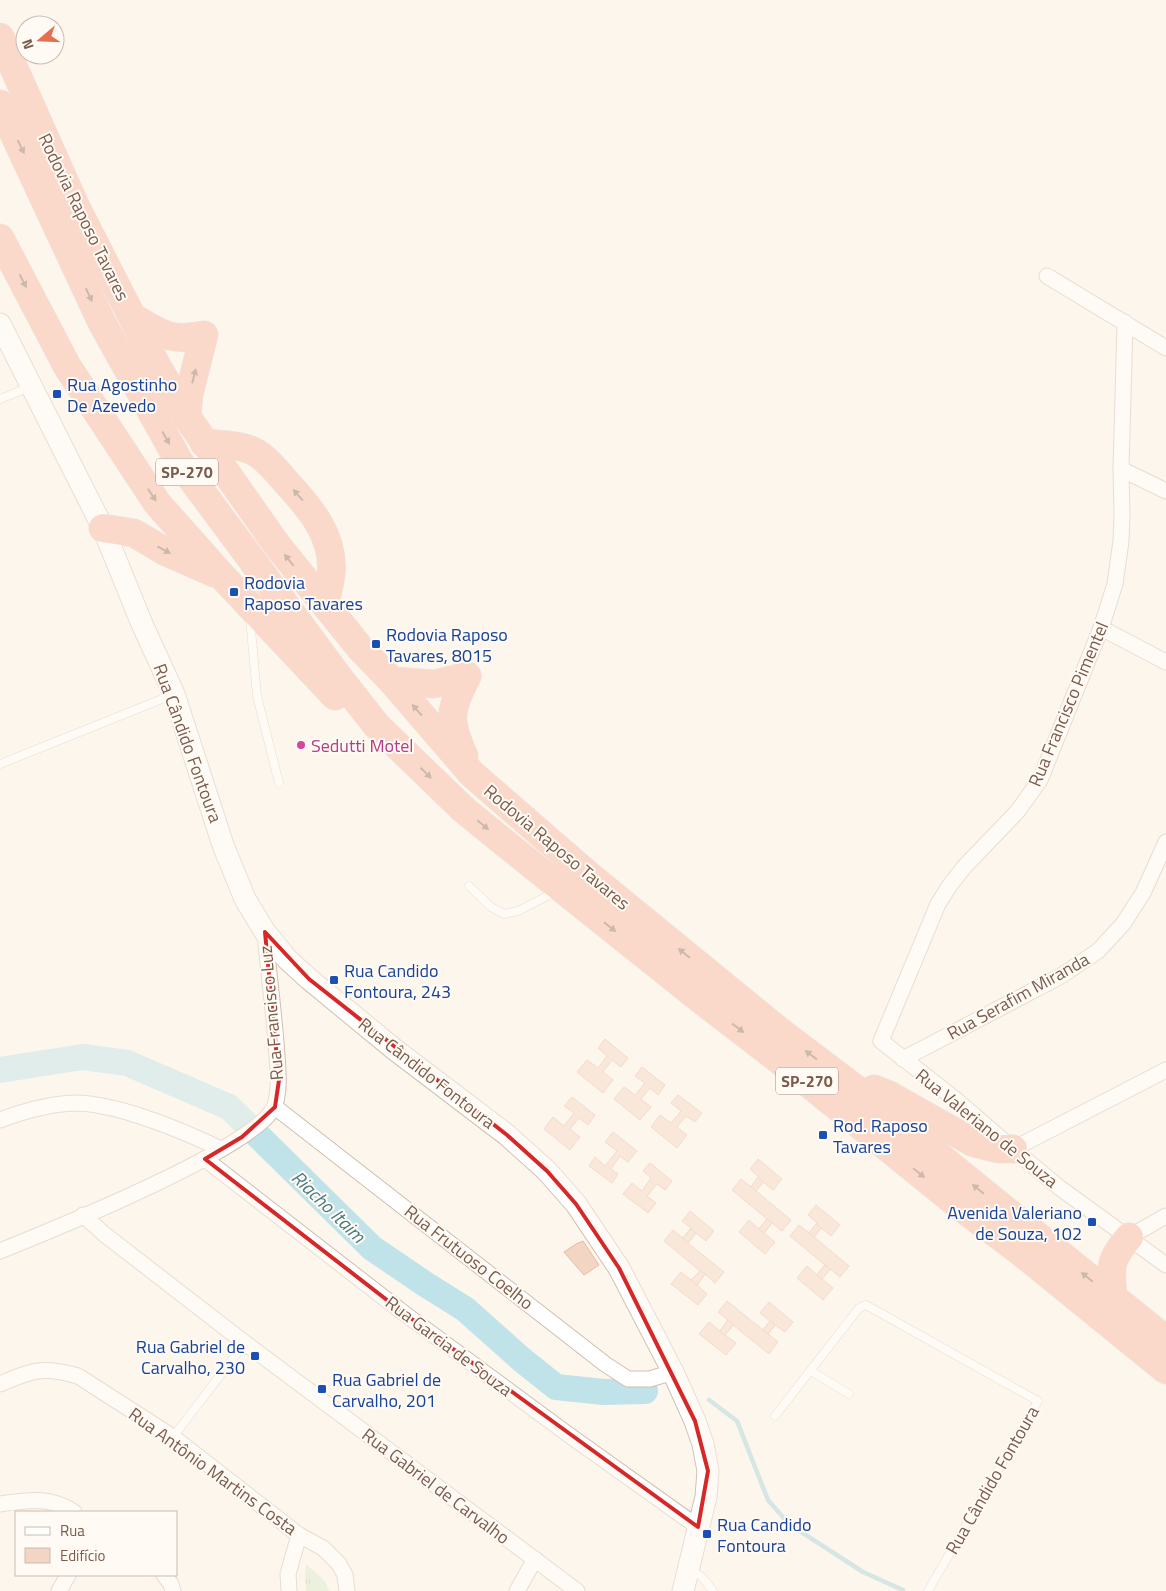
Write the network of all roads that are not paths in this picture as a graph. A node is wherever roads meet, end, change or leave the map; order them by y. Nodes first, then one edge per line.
1 (5, 47) edge
2 (0, 104) edge
3 (0, 238) edge
4 (1047, 276) dead end
5 (134, 318) junction
6 (1125, 322) junction
7 (0, 324) edge
8 (1166, 348) edge
9 (32, 386) junction
10 (0, 399) edge
11 (187, 417) junction
12 (204, 444) junction
13 (180, 463) junction
14 (1122, 469) junction
15 (1166, 490) edge
16 (200, 503) dead end
17 (103, 528) junction
18 (221, 575) junction
19 (325, 604) junction
20 (248, 605) junction
21 (1101, 628) junction
22 (290, 635) dead end
23 (1166, 662) edge
24 (392, 681) junction
25 (174, 694) junction
26 (334, 695) junction
27 (377, 726) junction
28 (0, 764) edge
29 (472, 774) junction
30 (279, 783) dead end
31 (1166, 842) edge
32 (469, 886) dead end
33 (561, 889) junction
34 (265, 932) junction
35 (881, 1042) joint
36 (903, 1060) junction
37 (1166, 1070) edge
38 (856, 1089) junction
39 (274, 1107) junction
40 (0, 1120) edge
41 (221, 1149) junction
42 (1013, 1150) junction
43 (205, 1159) junction
44 (84, 1215) junction
45 (1166, 1216) edge
46 (1129, 1236) junction
47 (0, 1251) edge
48 (1166, 1266) edge
49 (1113, 1298) junction
50 (1166, 1340) edge
51 (245, 1343) junction
52 (1166, 1370) edge
53 (811, 1371) junction
54 (673, 1372) junction
55 (0, 1384) edge
56 (849, 1394) dead end
57 (775, 1416) dead end
58 (173, 1437) junction
59 (0, 1504) edge
60 (72, 1511) edge
61 (698, 1527) junction
62 (299, 1535) junction
63 (536, 1559) junction
64 (689, 1568) junction
65 (67, 1576) edge
66 (165, 1576) edge
67 (59, 1591) edge
68 (173, 1591) edge
69 (289, 1591) edge
70 (347, 1591) edge
71 (517, 1591) edge
72 (577, 1591) edge
73 (683, 1591) edge
74 (713, 1591) edge
75 (928, 1591) edge

1 - 5 highway, Rodovia Raposo Tavares / SP-270
2 -> 13 highway, Rodovia Raposo Tavares / SP-270
3 -> 18 highway
4 - 6 street
5 - 11 highway, Rodovia Raposo Tavares / SP-270
11 -> 5 highway
6 - 8 street
6 - 14 street, Rua Francisco Pimentel
7 - 9 main road
9 - 10 lane
9 - 17 main road
11 - 12 highway, Rodovia Raposo Tavares / SP-270
19 -> 12 highway, Rodovia Raposo Tavares / SP-270
19 -> 12 highway
13 - 16 lane
13 - 27 highway, Rodovia Raposo Tavares / SP-270
14 - 15 street
14 - 21 street, Rua Francisco Pimentel
17 -> 18 highway
17 - 25 main road, Rua Cândido Fontoura
18 - 20 highway
19 - 24 highway, Rodovia Raposo Tavares / SP-270
20 - 26 highway
20 - 30 lane
21 - 23 street
21 - 35 street, Rua Francisco Pimentel
22 - 26 lane
29 -> 24 highway, Rodovia Raposo Tavares / SP-270
24 - 29 highway
25 - 28 lane
25 - 34 main road, Rua Cândido Fontoura
26 - 27 highway
27 -> 33 highway, Rodovia Raposo Tavares / SP-270
38 -> 29 highway, Rodovia Raposo Tavares / SP-270
31 - 36 street, Rua Serafim Miranda
32 - 33 lane
33 -> 52 highway, Rodovia Raposo Tavares / SP-270
34 - 39 street, Rua Francisco Luz
34 - 54 main road, Rua Cândido Fontoura
35 - 36 street, Rua Valeriano de Souza
36 - 42 street, Rua Valeriano de Souza
37 - 42 street
38 - 42 highway
49 -> 38 highway, Rodovia Raposo Tavares / SP-270
39 - 41 street, Rua Francisco Luz
39 - 54 street, Rua Frutuoso Coelho
40 - 41 street
41 - 43 street
42 - 46 street, Rua Valeriano de Souza
43 - 44 street
43 - 61 street, Rua Garcia de Souza
44 - 47 street
44 - 51 street, Rua Gabriel de Carvalho
45 - 46 street
46 - 48 street, Rua Valeriano de Souza
46 - 49 highway
49 - 50 highway, Rodovia Raposo Tavares / SP-270
51 - 58 lane
51 - 63 street, Rua Gabriel de Carvalho
53 - 56 lane
53 - 57 lane
53 - 75 lane, Rua Cândido Fontoura
54 - 61 main road, Rua Cândido Fontoura
55 - 58 street, Rua Antônio Martins Costa
58 - 62 street, Rua Antônio Martins Costa
59 - 60 street
61 - 64 main road, Rua Cândido Fontoura
62 - 69 street
62 - 70 street, Rua Antônio Martins Costa
63 - 71 street
63 - 72 street, Rua Gabriel de Carvalho
64 - 73 main road, Rua Cândido Fontoura
64 - 74 lane
65 - 67 street
66 - 68 street

